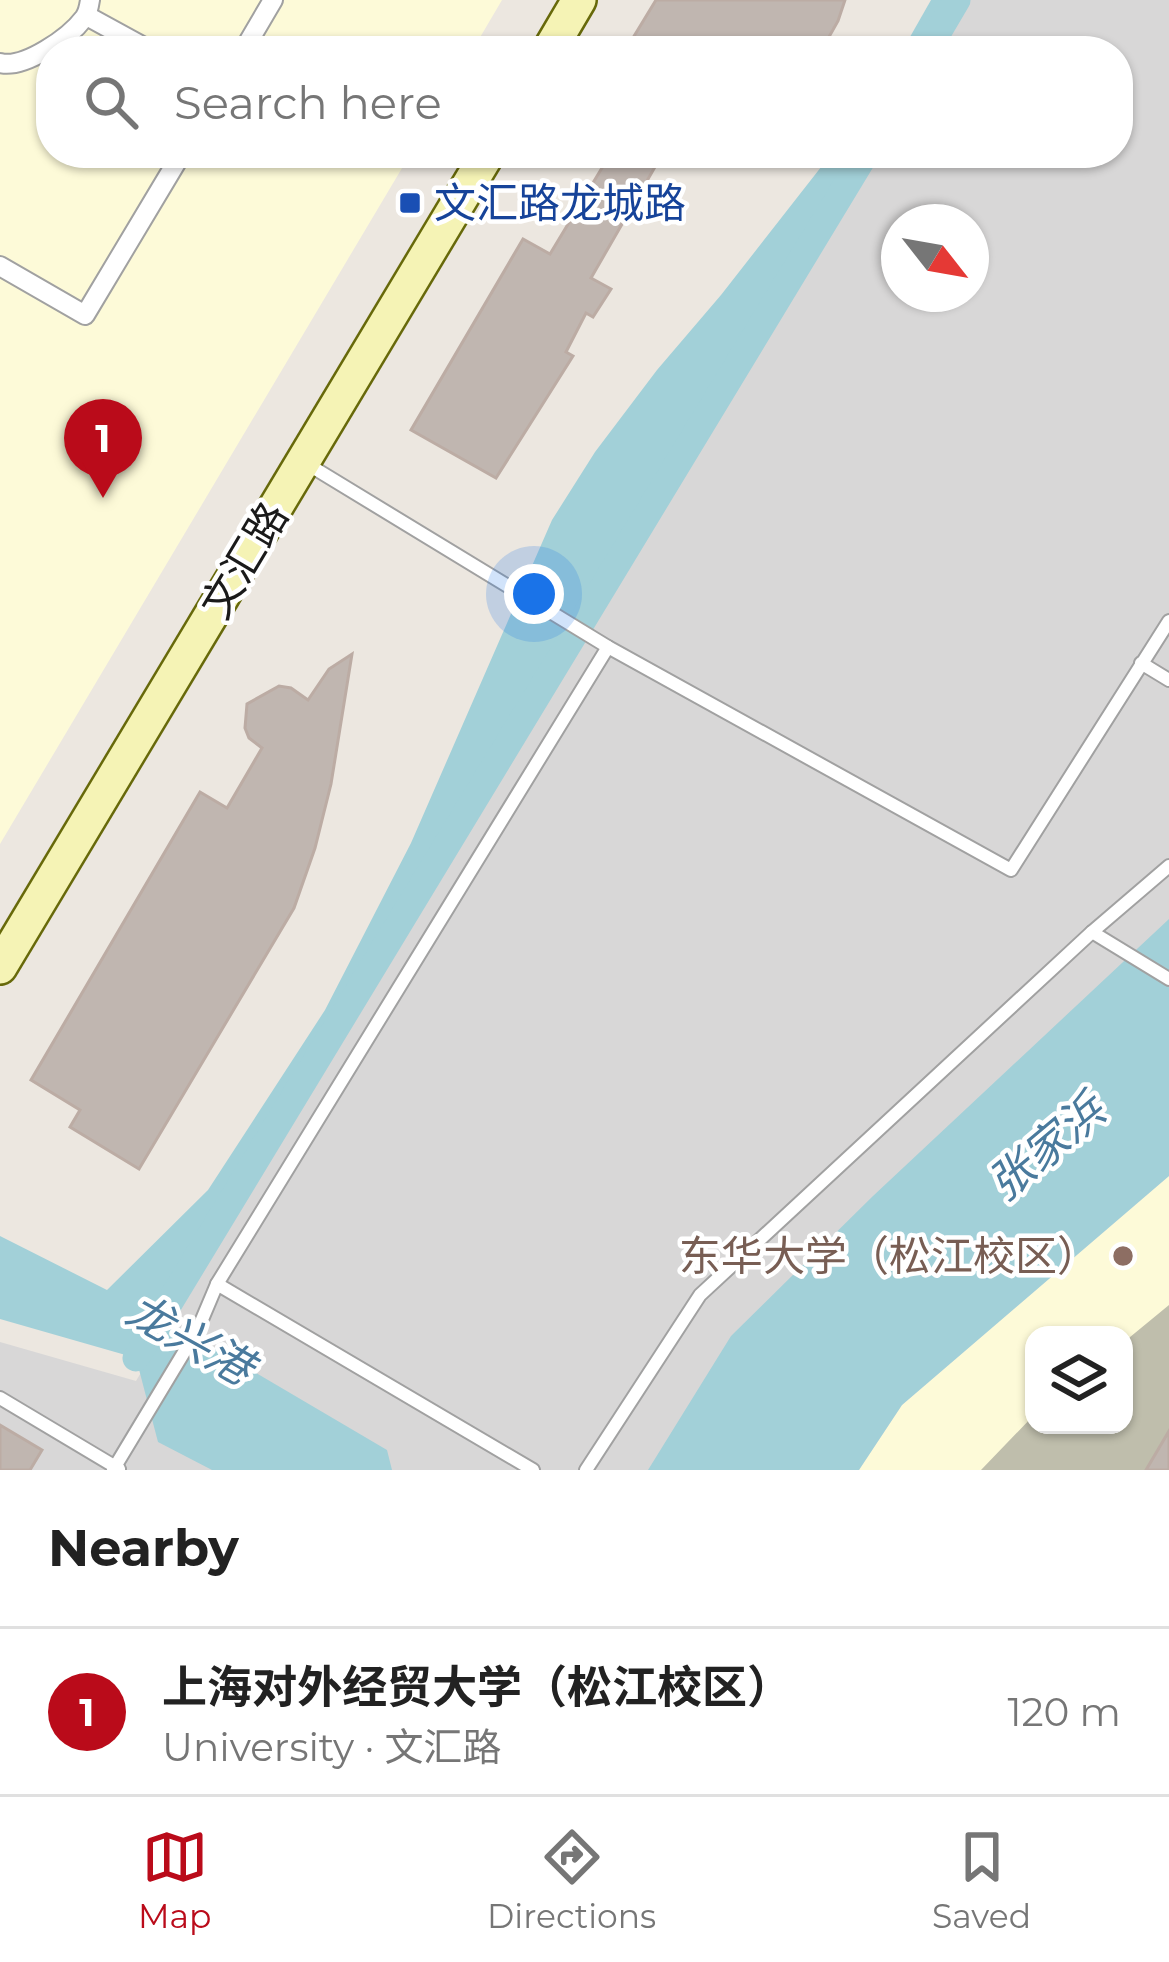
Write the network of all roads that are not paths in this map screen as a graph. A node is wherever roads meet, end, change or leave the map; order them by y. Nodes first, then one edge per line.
1 (273, 0) edge
2 (579, 0) edge
3 (88, 8) edge
4 (61, 36) edge
5 (129, 36) edge
6 (252, 36) edge
7 (558, 36) edge
8 (36, 55) edge
9 (0, 63) edge
10 (173, 168) edge
11 (479, 168) edge
12 (0, 266) edge
13 (302, 461) junction
14 (1169, 621) edge
15 (608, 647) junction
16 (1142, 663) junction
17 (1169, 680) edge
18 (1169, 866) edge
19 (1092, 932) junction
20 (0, 967) edge
21 (1169, 979) edge
22 (217, 1284) junction
23 (0, 1399) edge
24 (116, 1469) edge
25 (533, 1470) edge
26 (586, 1470) edge

1 - 6 street
2 - 7 main road
3 - 4 street
3 - 5 street
8 - 9 street
10 - 12 street
11 - 13 main road, 文汇路
13 - 15 lane
13 - 20 main road, 文汇路
14 - 16 lane
15 - 16 lane
15 - 22 lane
16 - 17 lane
18 - 19 lane
19 - 21 lane
19 - 26 lane
22 - 24 lane
22 - 25 lane
23 - 24 lane

